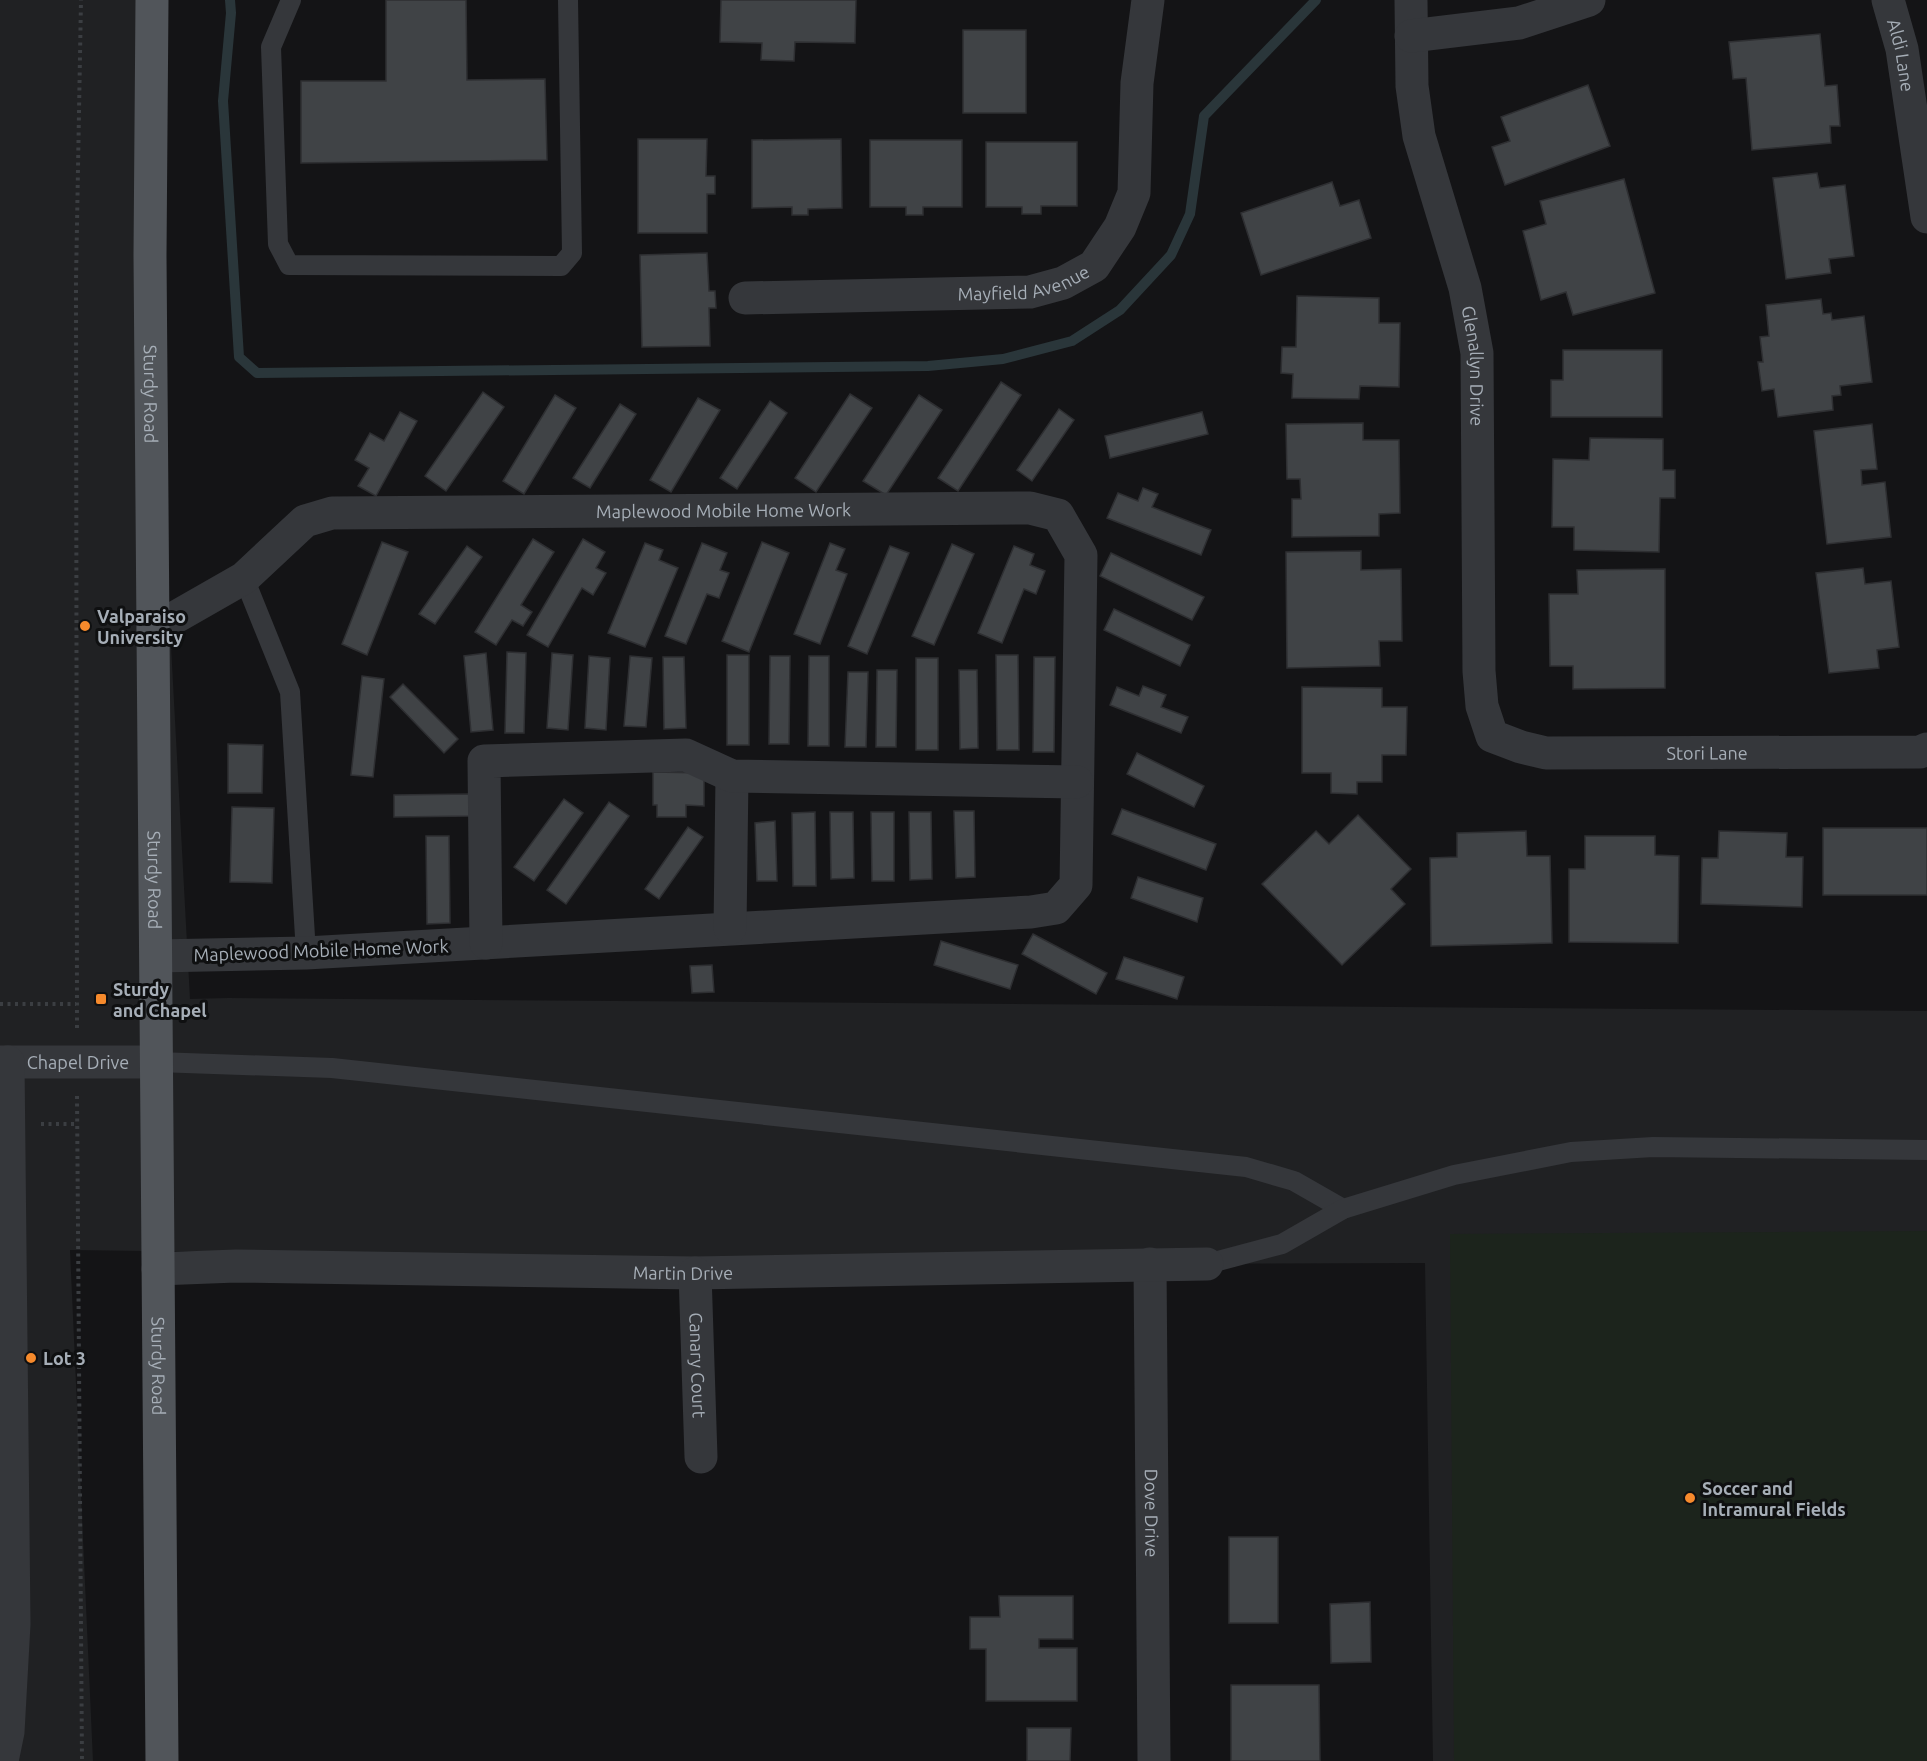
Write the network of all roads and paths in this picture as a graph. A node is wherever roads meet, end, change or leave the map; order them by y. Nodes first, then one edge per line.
1 (81, 0) edge
2 (152, 0) edge
3 (291, 0) edge
4 (567, 0) edge
5 (1148, 0) edge
6 (1411, 0) edge
7 (1589, 0) edge
8 (1888, 0) edge
9 (1411, 36) junction
10 (1927, 217) edge
11 (745, 298) dead end
12 (244, 578) junction
13 (153, 630) junction
14 (1492, 736) joint
15 (1927, 749) edge
16 (732, 776) junction
17 (1077, 782) junction
18 (730, 928) junction
19 (486, 943) junction
20 (306, 953) junction
21 (156, 956) junction
22 (0, 1004) edge
23 (4, 1062) edge
24 (157, 1062) junction
25 (37, 1124) dead end
26 (1927, 1150) edge
27 (1343, 1209) junction
28 (1150, 1264) junction
29 (1207, 1264) joint
30 (158, 1269) junction
31 (695, 1273) junction
32 (701, 1457) dead end
33 (7, 1579) edge
34 (2, 1761) edge
35 (82, 1761) edge
36 (162, 1761) edge
37 (1154, 1761) edge

1 - 22 path
2 - 13 main road, Sturdy Road
3 - 4 lane
5 - 11 street, Mayfield Avenue
6 - 9 street, Glenallyn Drive
7 - 9 street
8 - 10 street, Aldi Lane
9 - 14 street, Glenallyn Drive
12 - 13 street, Maplewood Mobile Home Work
12 - 17 street, Maplewood Mobile Home Work
12 - 20 lane
13 - 21 main road, Sturdy Road
14 - 15 street, Stori Lane
16 - 17 street
16 - 18 street
16 - 19 street
17 - 18 street, Maplewood Mobile Home Work
18 - 19 street, Maplewood Mobile Home Work
19 - 20 street, Maplewood Mobile Home Work
20 - 21 street, Maplewood Mobile Home Work
21 - 24 main road, Sturdy Road
23 - 24 street, Chapel Drive
23 - 33 street
24 - 27 lane
24 - 30 main road, Sturdy Road
25 - 35 path
26 - 27 lane
27 - 29 lane
28 - 29 street, Martin Drive
28 - 31 street, Martin Drive
28 - 37 street, Dove Drive
30 - 31 street, Martin Drive
30 - 36 main road, Sturdy Road
31 - 32 street, Canary Court
33 - 34 street

